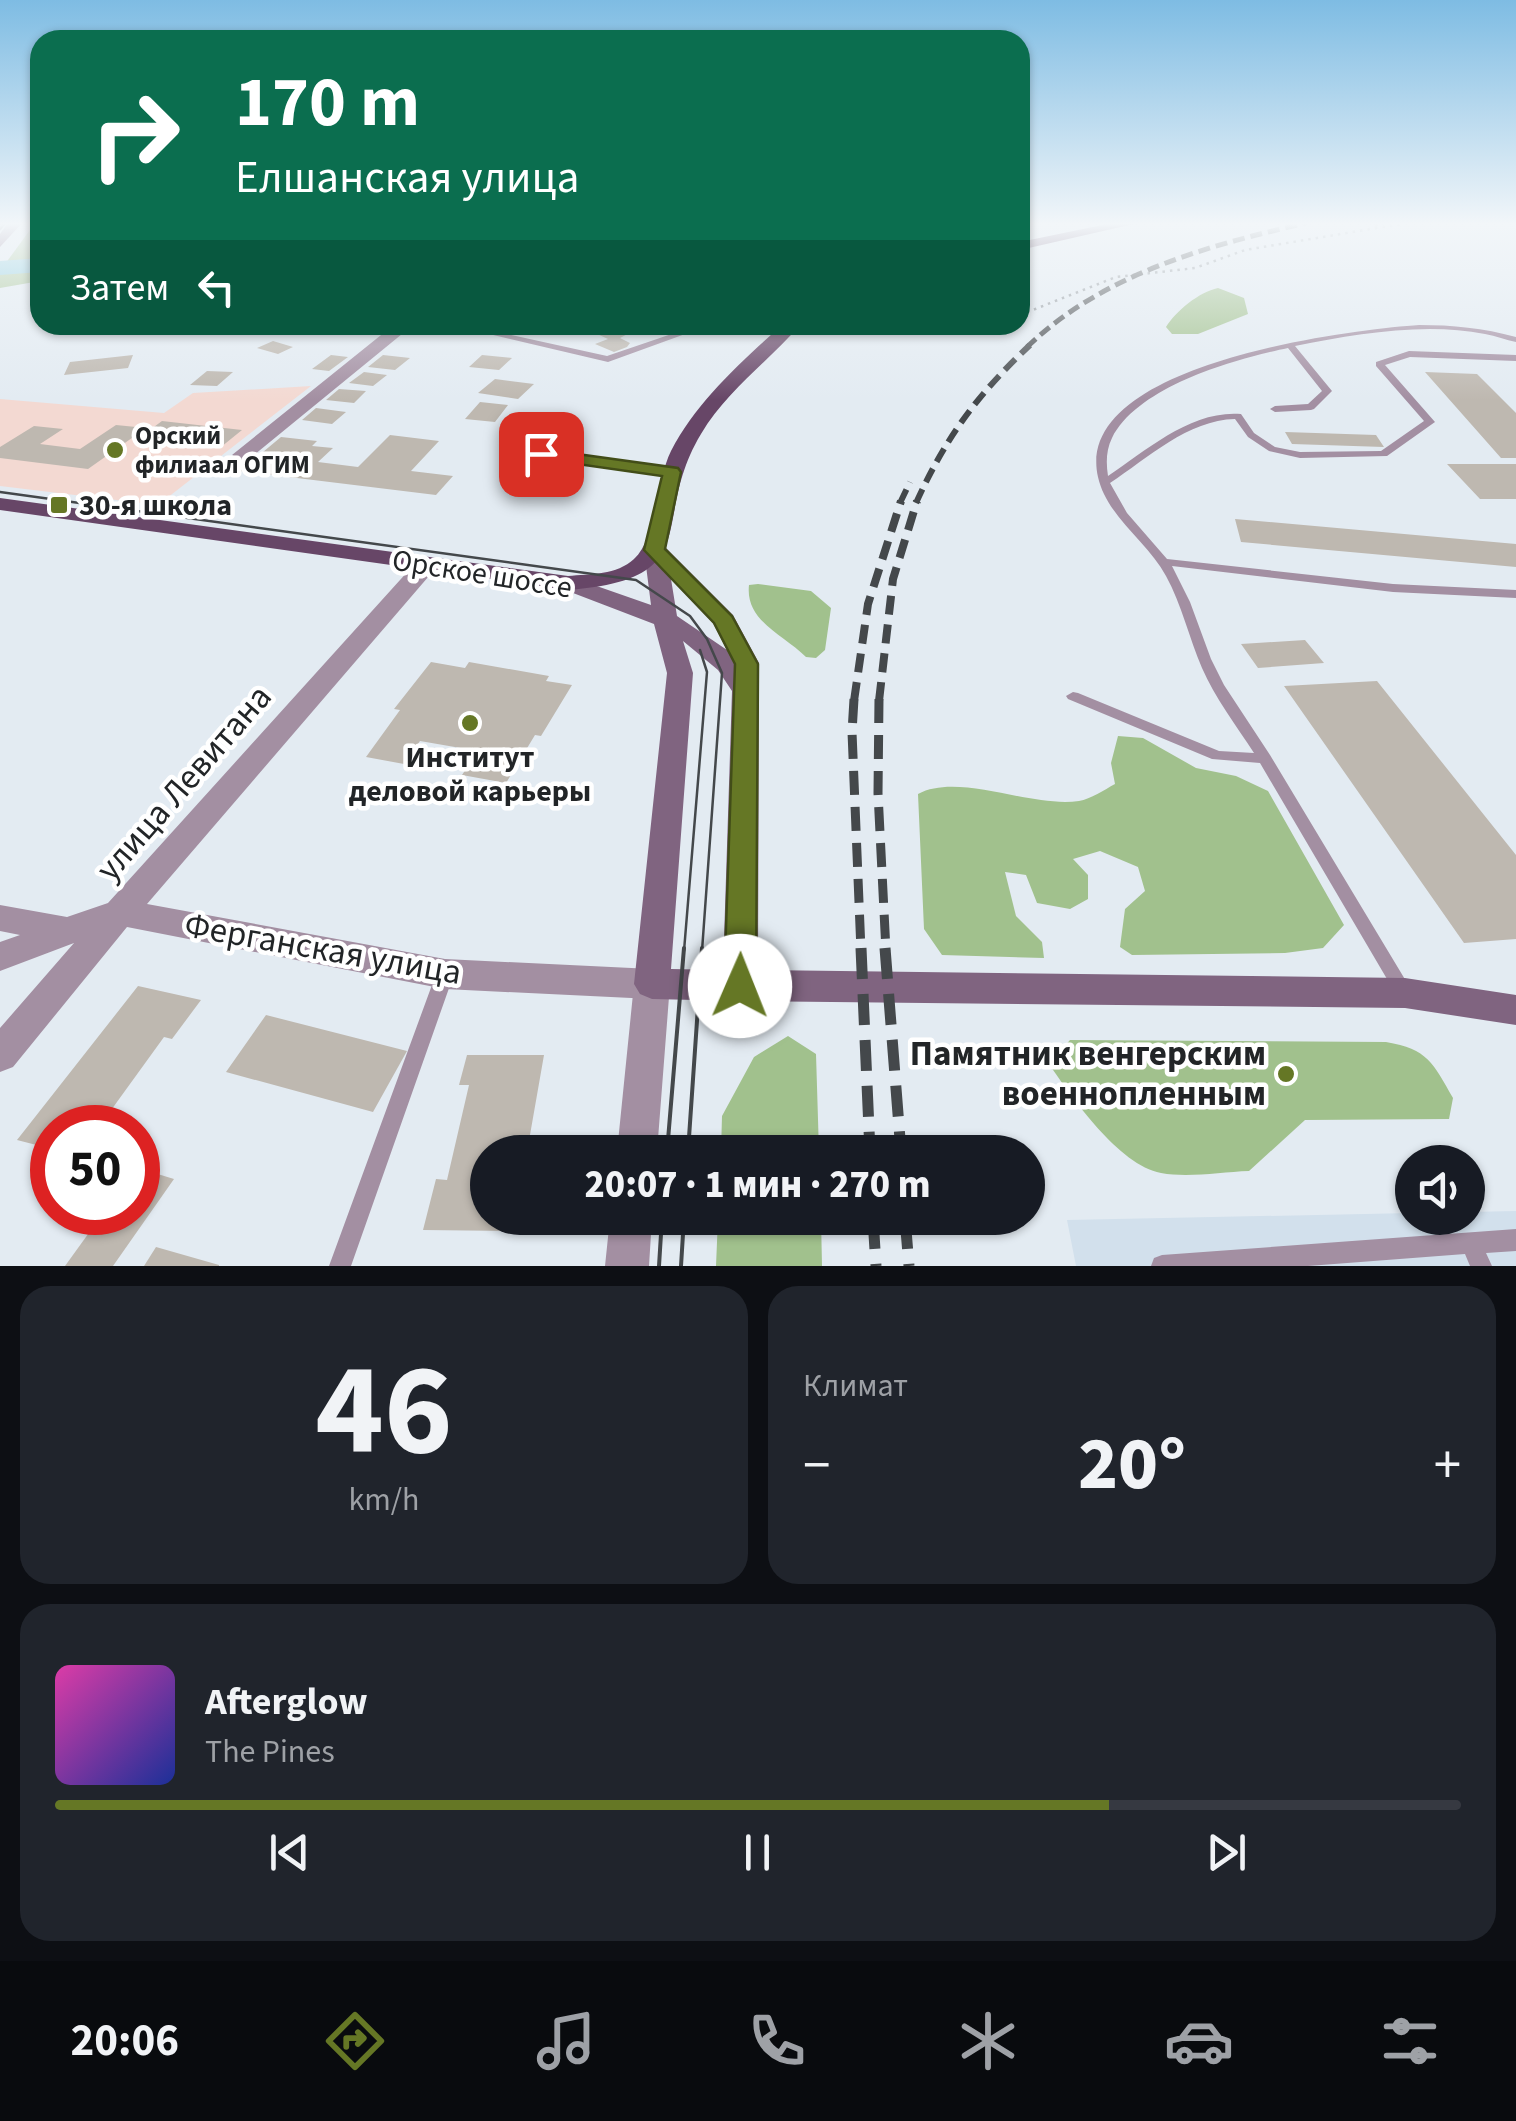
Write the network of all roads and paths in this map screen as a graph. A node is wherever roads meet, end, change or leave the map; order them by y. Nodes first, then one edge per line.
1 (1103, 282) edge
2 (1030, 311) edge
3 (391, 335) edge
4 (502, 335) edge
5 (678, 335) edge
6 (781, 335) edge
7 (1514, 338) edge
8 (1289, 344) junction
9 (1516, 358) edge
10 (1275, 409) dead end
11 (509, 450) dead end
12 (242, 455) dead end
13 (672, 472) junction
14 (1105, 482) junction
15 (0, 504) edge
16 (655, 550) junction
17 (1163, 562) junction
18 (427, 564) junction
19 (568, 583) junction
20 (1516, 594) edge
21 (665, 620) junction
22 (747, 695) junction
23 (1073, 696) dead end
24 (1265, 758) junction
25 (120, 912) junction
26 (0, 918) edge
27 (68, 932) junction
28 (0, 957) edge
29 (445, 974) junction
30 (652, 984) junction
31 (740, 986) junction
32 (1404, 993) junction
33 (1516, 1010) edge
34 (0, 1055) edge
35 (639, 1135) edge
36 (630, 1235) edge
37 (1516, 1240) edge
38 (1471, 1243) junction
39 (1379, 1258) edge
40 (1282, 1262) edge
41 (340, 1266) edge
42 (627, 1266) edge
43 (1162, 1266) edge
44 (1481, 1266) edge

1 - 2 path
3 - 12 street
4 - 5 lane
6 - 13 main road
7 - 8 lane
8 - 10 lane
8 - 14 lane
9 - 14 lane
11 - 13 lane
13 - 16 main road
14 - 17 lane
15 - 18 main road, Орское шоссе
16 - 19 main road
16 - 21 main road
16 - 22 main road
17 - 20 lane
17 - 24 lane
18 - 19 main road, Орское шоссе
18 - 25 street, улица Левитана
19 - 21 main road, Орское шоссе
21 - 22 main road, Орское шоссе
21 - 30 main road
22 - 31 main road
23 - 24 lane
24 - 32 lane
25 - 27 street
25 - 29 street, Ферганская улица
25 - 34 street, улица Левитана
26 - 27 street
27 - 28 street
29 - 30 street, Ферганская улица
29 - 41 lane
30 - 31 main road
30 - 35 street
31 - 32 main road
32 - 33 main road
36 - 42 street
37 - 38 lane
38 - 39 lane
38 - 44 lane
39 - 40 lane
40 - 43 lane

